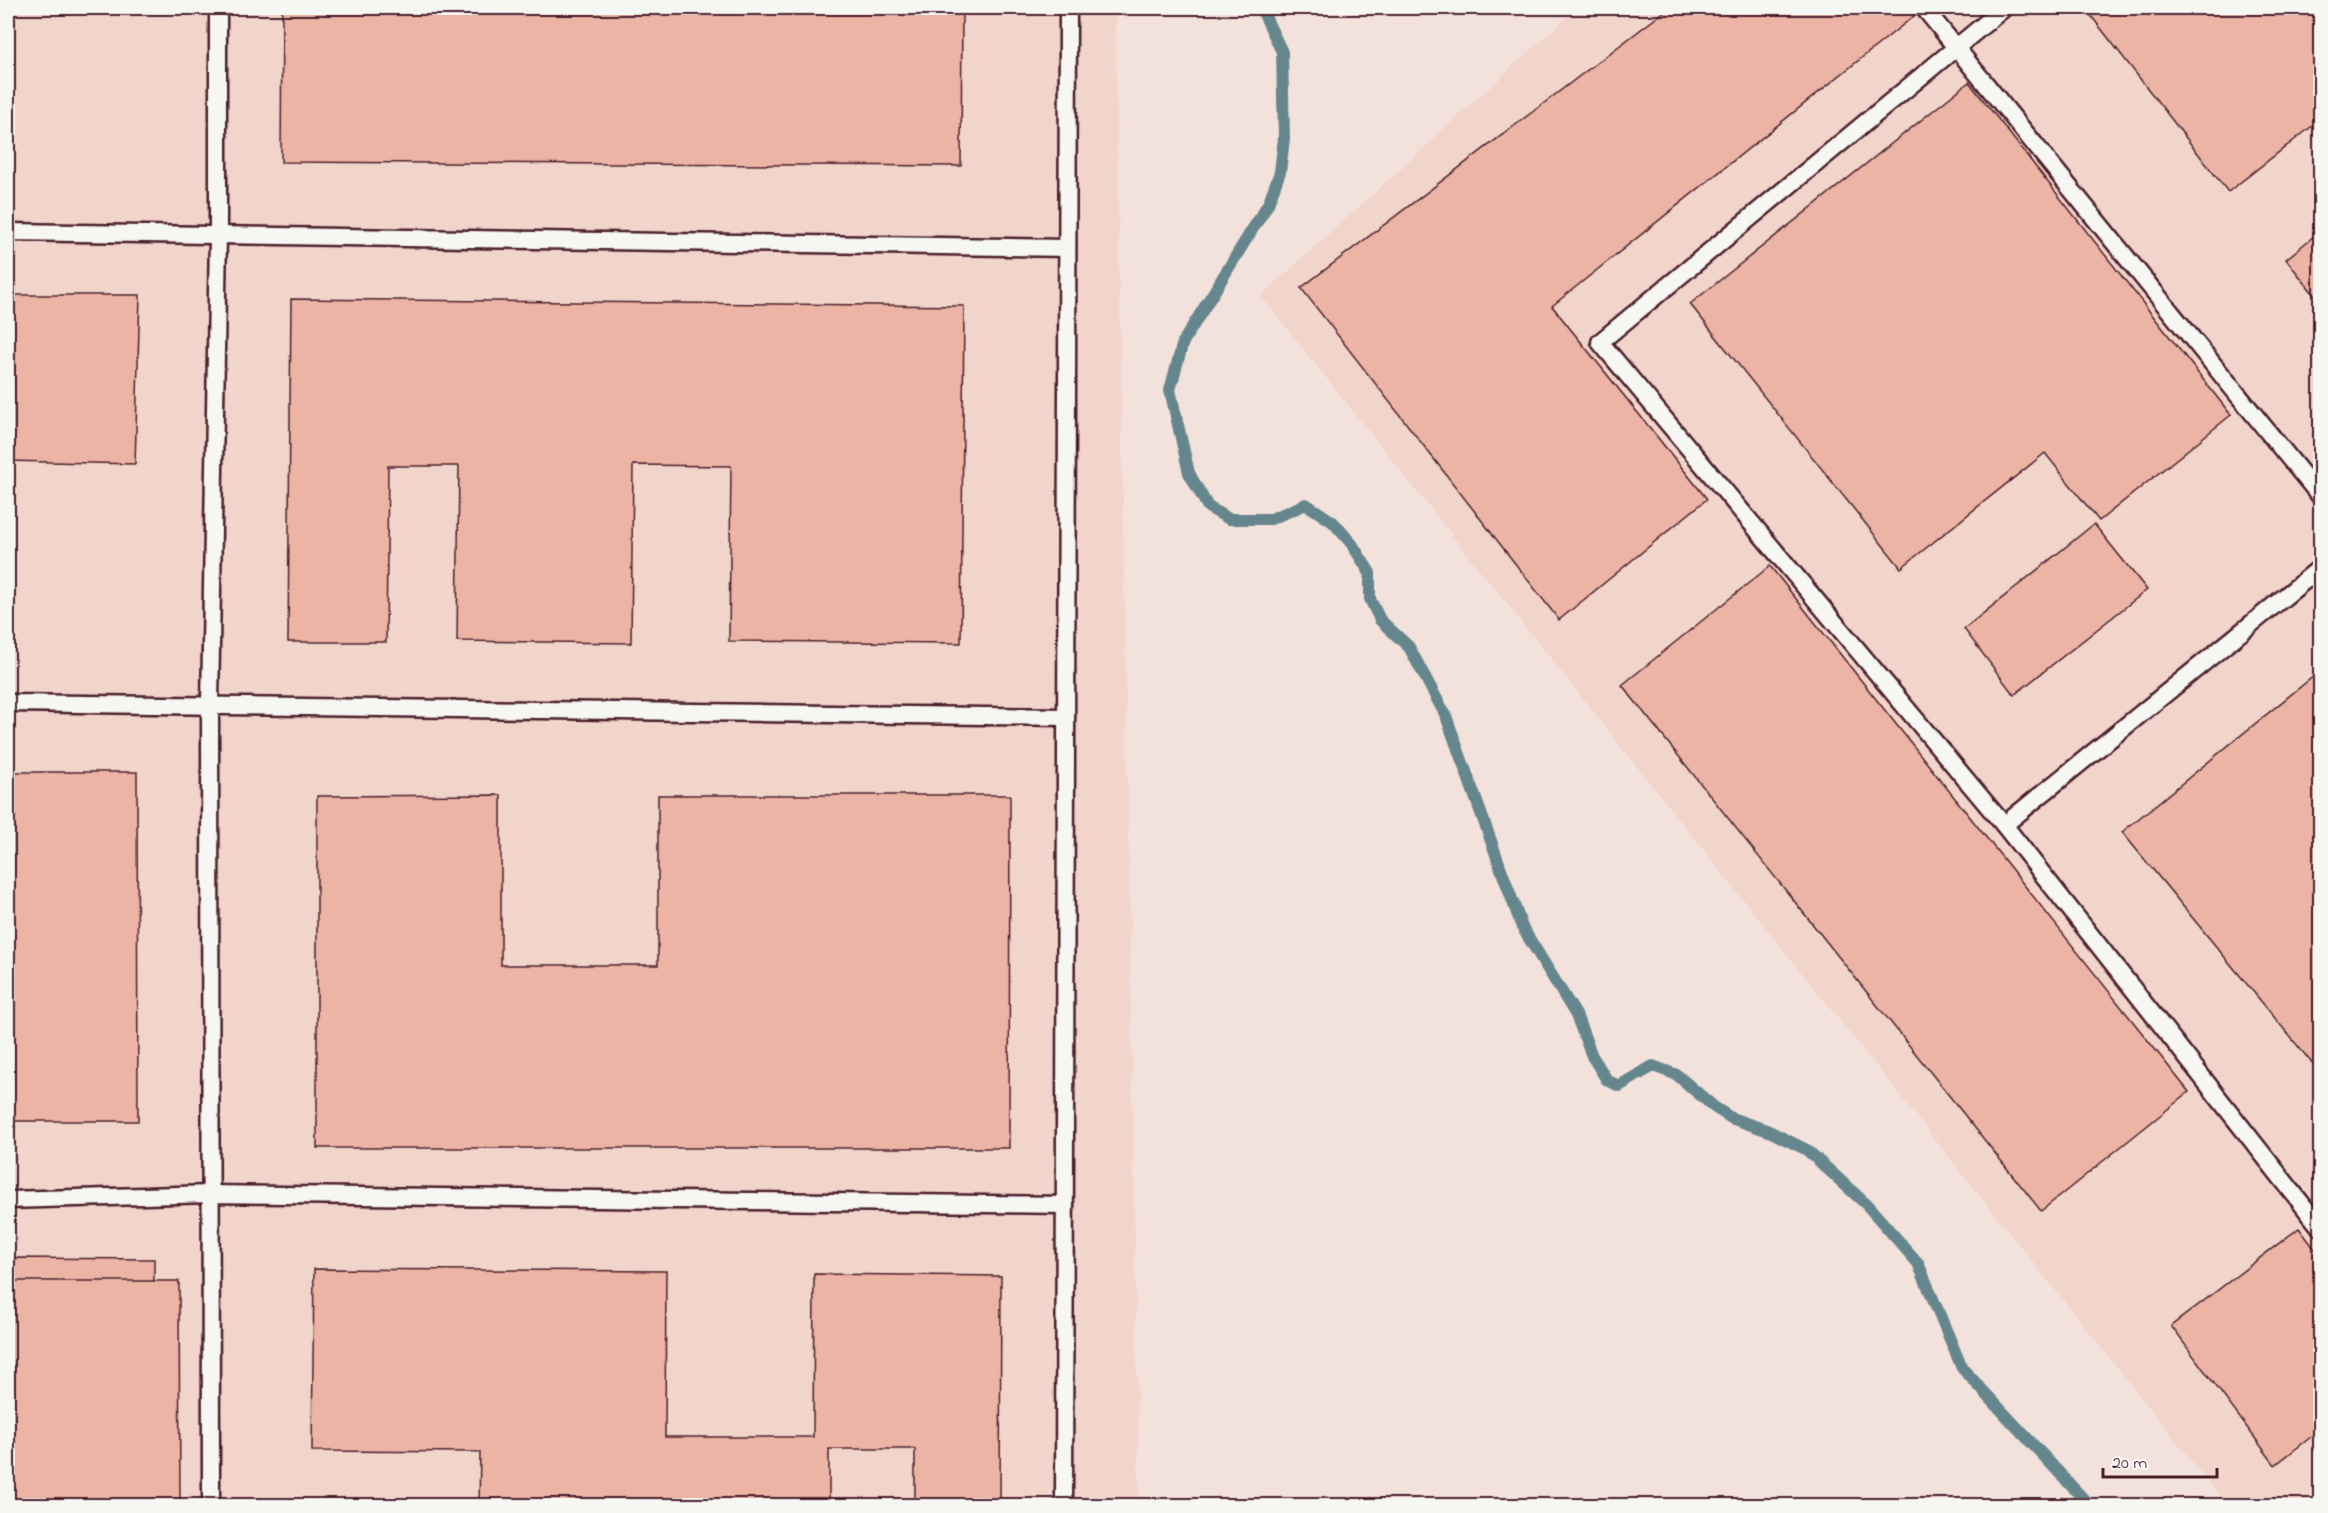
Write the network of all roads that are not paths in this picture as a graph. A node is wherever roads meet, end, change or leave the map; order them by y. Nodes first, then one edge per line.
1 (218, 8) edge
2 (1068, 8) edge
3 (1924, 8) edge
4 (2004, 8) edge
5 (1957, 47) junction
6 (8, 232) edge
7 (218, 235) junction
8 (1067, 248) junction
9 (2320, 496) edge
10 (2320, 568) edge
11 (8, 702) edge
12 (210, 705) junction
13 (1066, 717) junction
14 (2004, 825) junction
15 (211, 1194) junction
16 (8, 1200) edge
17 (1065, 1205) junction
18 (2320, 1227) edge
19 (211, 1506) edge
20 (1064, 1506) edge

1 - 7 lane
2 - 8 lane
3 - 5 lane
4 - 5 lane
5 - 9 lane
5 - 14 lane
6 - 7 lane
7 - 8 lane
7 - 12 lane
8 - 13 lane
10 - 14 lane
11 - 12 lane
12 - 13 lane
12 - 15 lane
13 - 17 lane
14 - 18 lane
15 - 16 lane
15 - 17 lane
15 - 19 lane
17 - 20 lane

